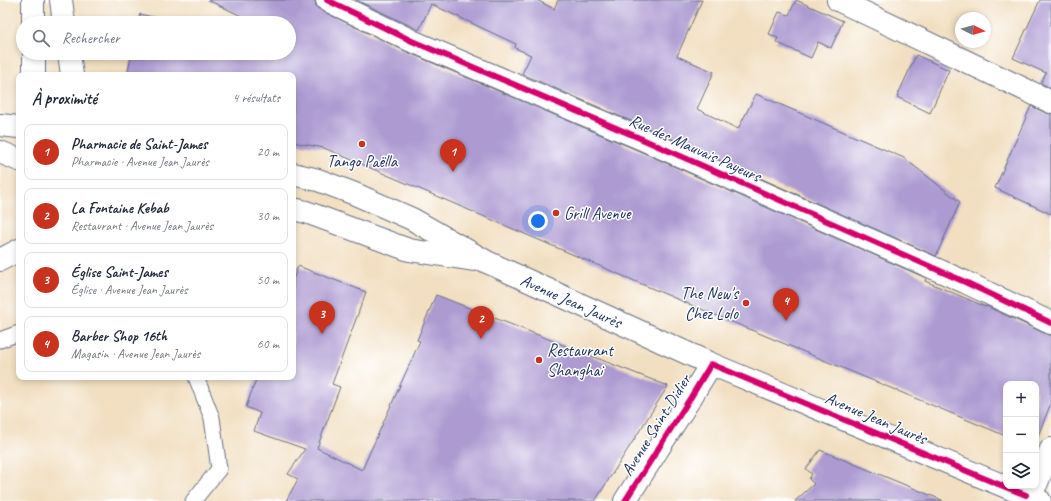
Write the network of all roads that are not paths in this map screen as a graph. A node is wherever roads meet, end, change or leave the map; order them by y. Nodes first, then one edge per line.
1 (33, 0) edge
2 (61, 0) edge
3 (327, 0) edge
4 (838, 0) edge
5 (33, 16) edge
6 (63, 16) edge
7 (34, 60) edge
8 (70, 60) edge
9 (34, 72) edge
10 (72, 72) edge
11 (1051, 102) edge
12 (0, 126) edge
13 (16, 127) edge
14 (0, 152) edge
15 (16, 159) edge
16 (296, 175) edge
17 (296, 210) edge
18 (16, 252) edge
19 (0, 260) edge
20 (487, 262) junction
21 (1051, 323) edge
22 (16, 334) edge
23 (0, 340) edge
24 (711, 364) junction
25 (197, 380) edge
26 (1051, 450) edge
27 (1032, 494) edge
28 (193, 501) edge
29 (626, 501) edge

1 - 5 street
2 - 6 street
3 - 21 street, Rue des Mauvais Payeurs
4 - 11 street
7 - 9 street
8 - 10 street
12 - 13 street
14 - 15 street
16 - 20 street, Avenue Jean Jaurès
17 - 20 street, Avenue Jean Jaurès
18 - 19 street
20 - 24 street, Avenue Jean Jaurès
22 - 23 lane
24 - 27 street, Avenue Jean Jaurès
24 - 29 street, Avenue Saint-Didier
25 - 28 lane
26 - 27 street

